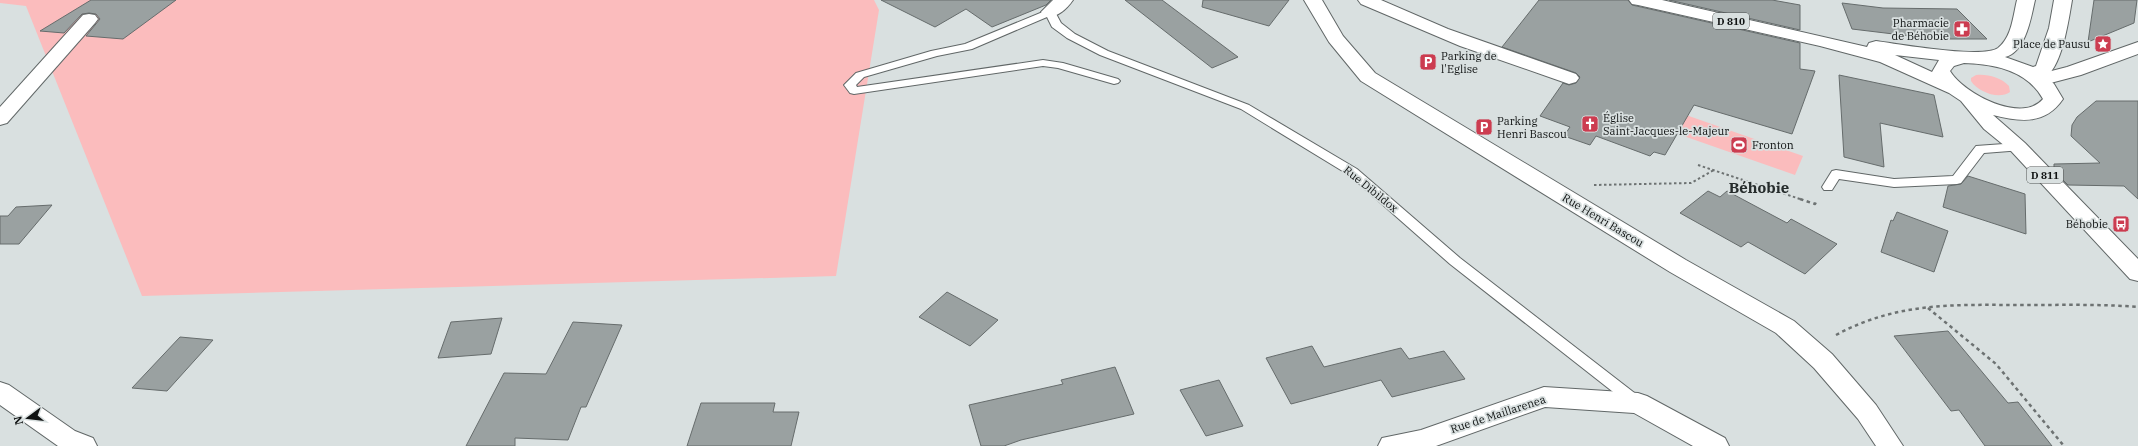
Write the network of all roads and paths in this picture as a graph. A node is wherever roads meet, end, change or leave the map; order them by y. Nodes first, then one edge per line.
1 (1064, 0) edge
2 (1313, 0) edge
3 (1367, 0) edge
4 (1638, 0) edge
5 (2026, 0) edge
6 (2063, 0) edge
7 (1050, 12) junction
8 (89, 19) dead end
9 (1823, 41) junction
10 (2135, 51) edge
11 (1972, 57) junction
12 (1569, 78) dead end
13 (2036, 78) junction
14 (1114, 81) dead end
15 (1959, 93) junction
16 (2041, 111) junction
17 (0, 118) edge
18 (2018, 148) junction
19 (1698, 165) dead end
20 (1714, 170) junction
21 (1828, 187) joint
22 (1554, 190) junction
23 (2138, 273) edge
24 (2138, 307) edge
25 (1928, 308) junction
26 (1808, 348) junction
27 (0, 392) edge
28 (1638, 403) junction
29 (84, 446) edge
30 (1391, 446) edge
31 (1716, 446) edge
32 (1890, 446) edge
33 (2064, 446) edge

1 - 7 street
2 - 22 street, Rue Henri Bascou
3 - 12 street
4 - 9 street, D 810
5 - 11 street, D 810
6 - 13 street
7 - 14 lane
7 - 28 lane, Rue Dibildox
8 - 17 street
9 - 11 street, D 810
9 - 15 street, D 810
10 - 13 street
11 - 13 street
11 - 15 street
13 - 16 street
15 - 16 street
15 - 18 street, D 811
16 - 18 street
18 - 21 lane
18 - 23 street, D 811
19 - 20 path
20 - 21 path
20 - 22 path
22 - 26 street, Rue Henri Bascou
24 - 25 path
25 - 26 path
25 - 33 path
26 - 32 street, Rue Henri Bascou
27 - 29 street
28 - 30 street, Rue de Maillarenea
28 - 31 street, Rue de Maillarenea

